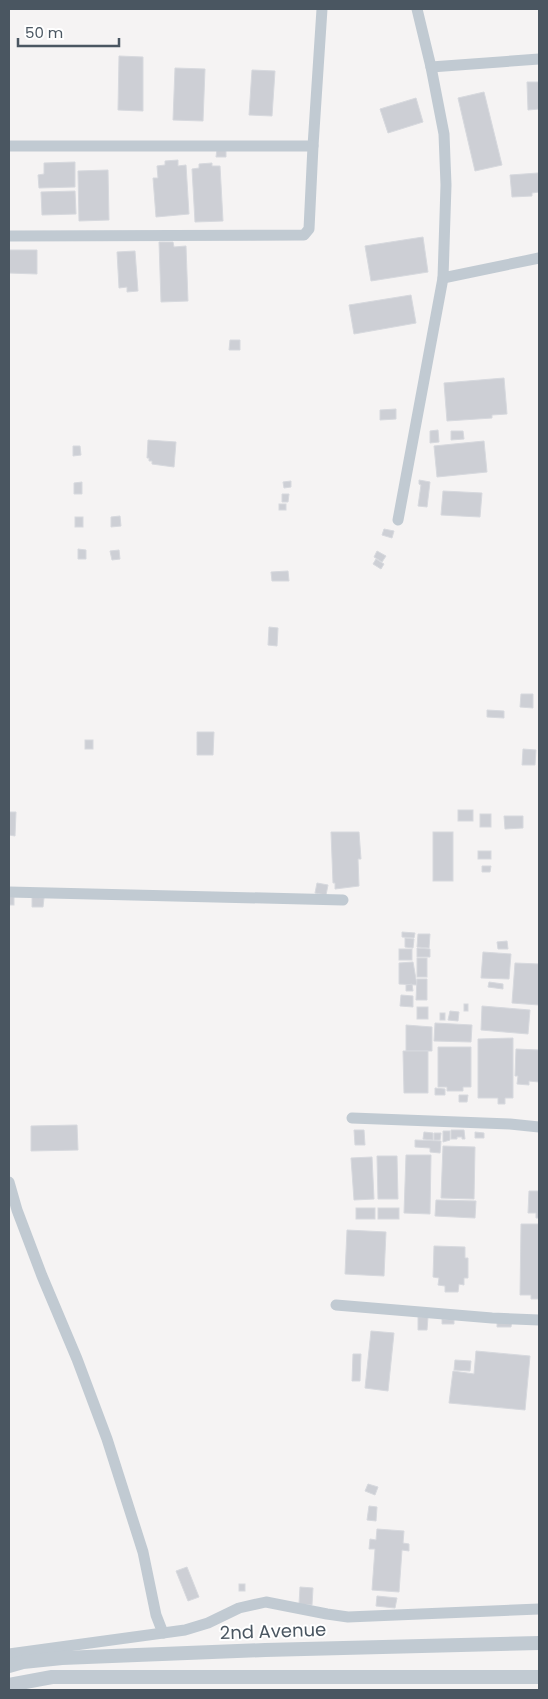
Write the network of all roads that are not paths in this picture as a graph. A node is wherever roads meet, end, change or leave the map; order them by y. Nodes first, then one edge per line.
1 (322, 9) edge
2 (416, 9) edge
3 (539, 59) edge
4 (430, 67) junction
5 (9, 146) edge
6 (313, 146) junction
7 (9, 236) edge
8 (539, 258) edge
9 (442, 278) junction
10 (398, 520) dead end
11 (9, 892) edge
12 (343, 900) dead end
13 (352, 1118) dead end
14 (539, 1127) edge
15 (9, 1182) edge
16 (13, 1210) edge
17 (336, 1305) dead end
18 (539, 1320) edge
19 (539, 1609) edge
20 (163, 1633) junction
21 (539, 1643) edge
22 (9, 1654) edge
23 (9, 1666) edge
24 (539, 1676) edge
25 (9, 1685) edge

1 - 6 street
2 - 4 street
3 - 4 street
4 - 9 street
5 - 6 street
6 - 7 street
8 - 9 street
9 - 10 street
11 - 12 street
13 - 14 street
15 - 16 street
16 - 20 street
17 - 18 street
19 - 20 street
20 - 22 street
21 - 23 street, 2nd Avenue
24 - 25 street

